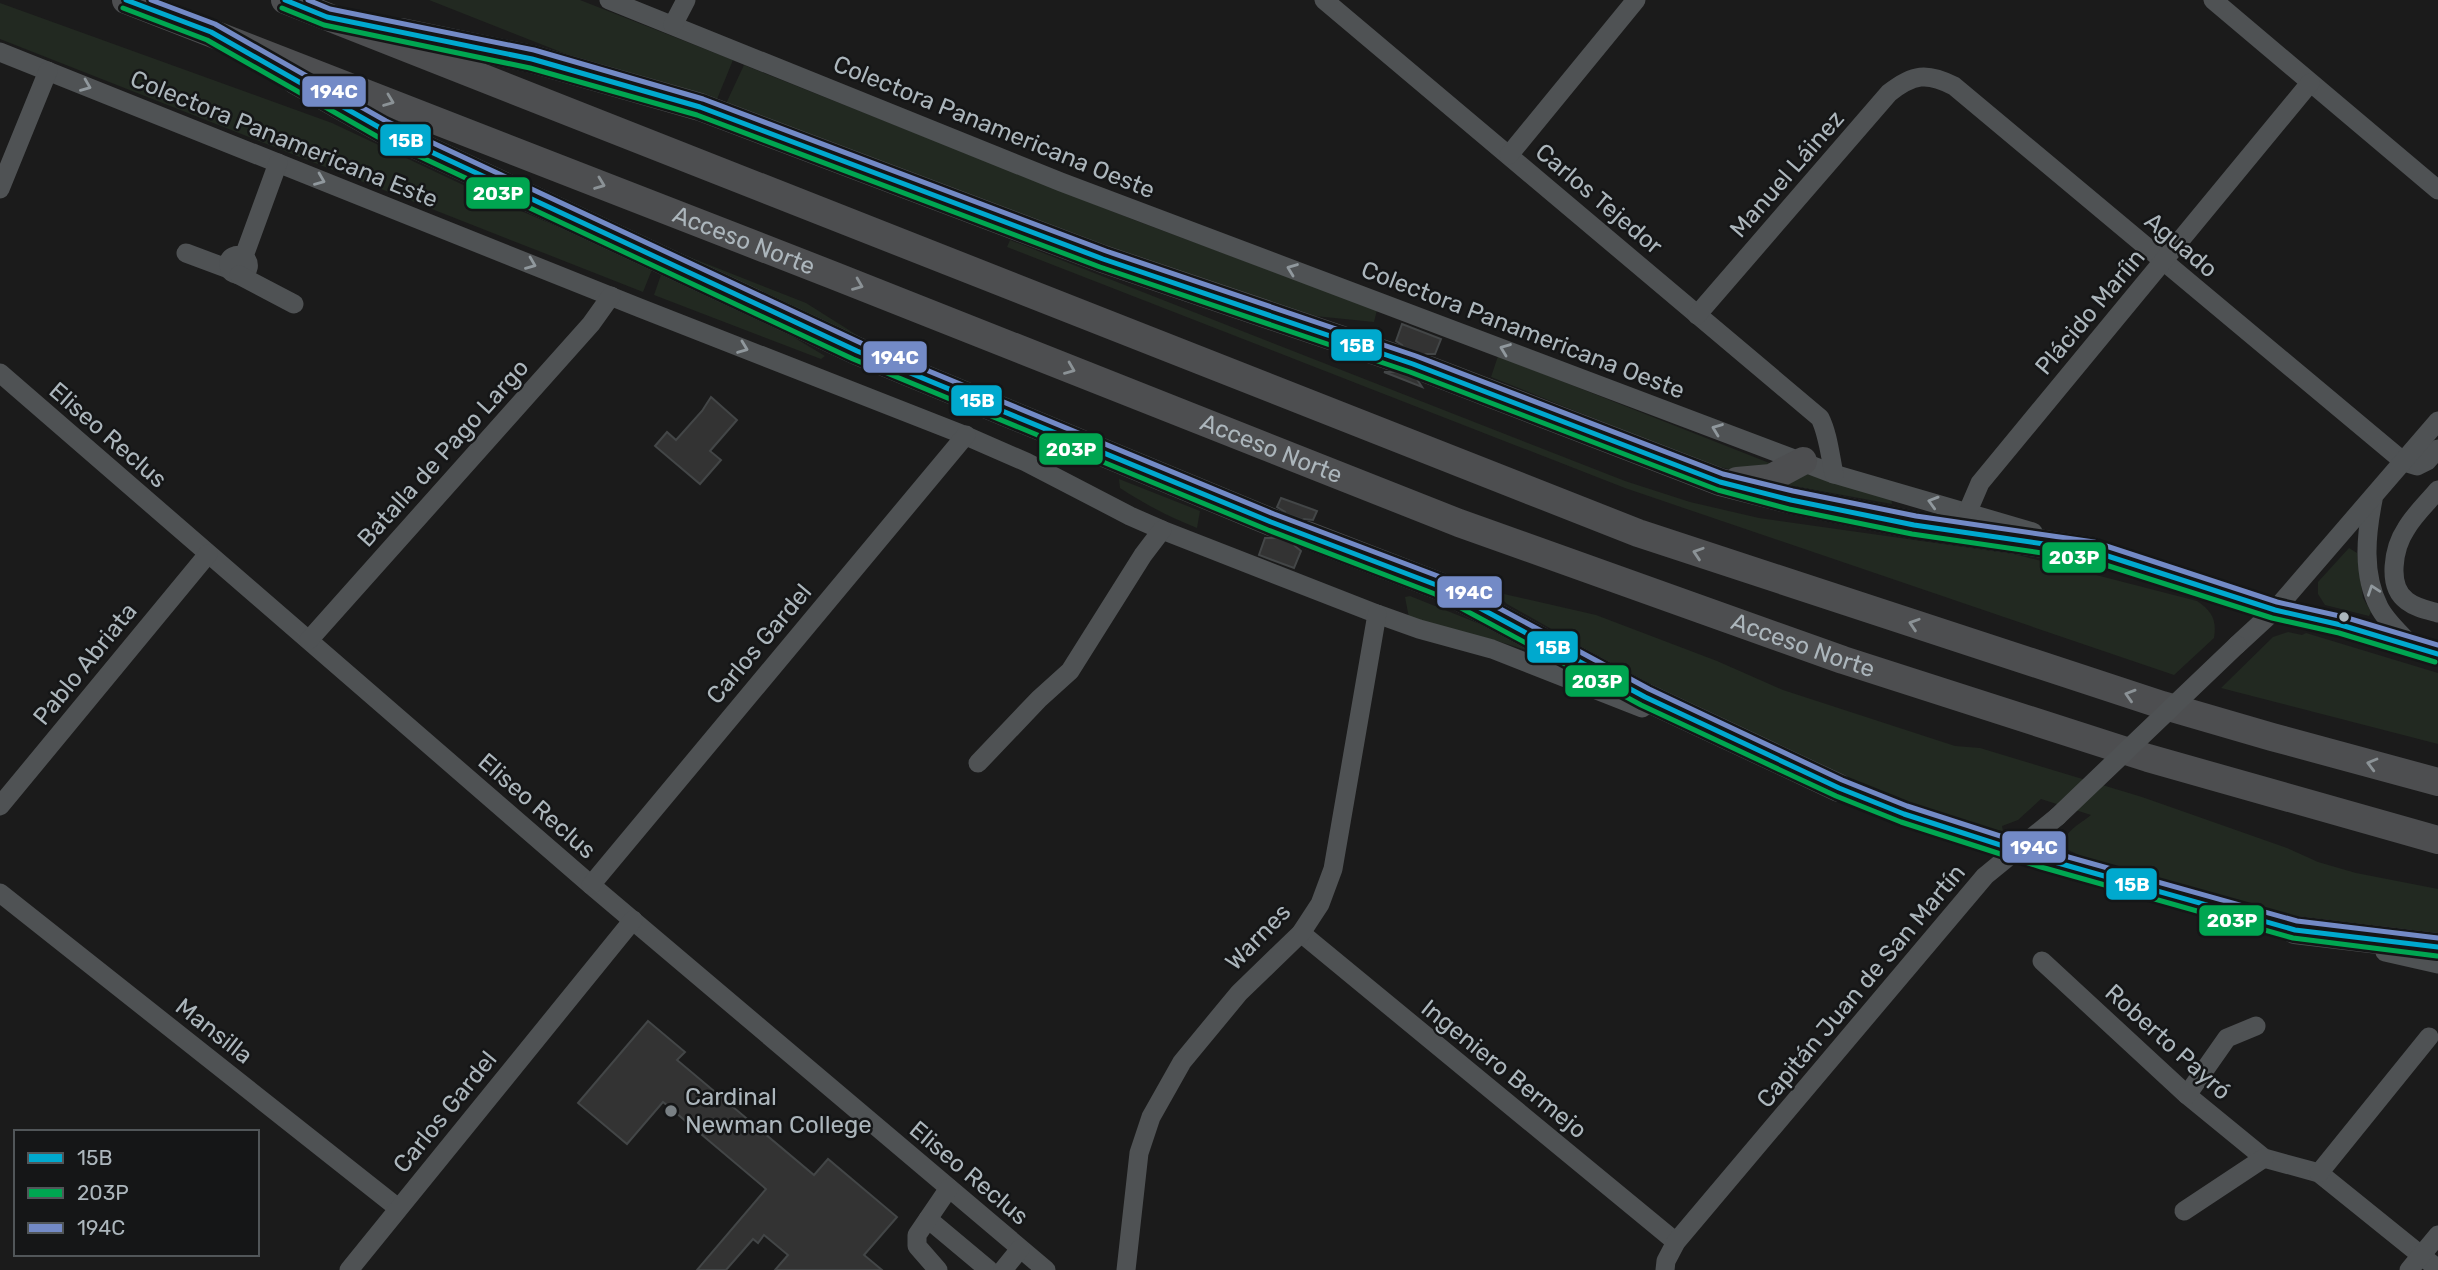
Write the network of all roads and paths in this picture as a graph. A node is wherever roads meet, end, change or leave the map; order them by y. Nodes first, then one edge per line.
1 (126, 0) edge
2 (285, 0) edge
3 (609, 0) edge
4 (686, 0) edge
5 (1324, 0) edge
6 (1636, 0) edge
7 (2213, 0) edge
8 (327, 17) junction
9 (673, 25) junction
10 (211, 32) junction
11 (0, 52) edge
12 (48, 71) junction
13 (1922, 76) joint
14 (2311, 83) junction
15 (1509, 155) junction
16 (278, 163) junction
17 (0, 189) edge
18 (2438, 190) edge
19 (186, 253) dead end
20 (2164, 262) junction
21 (237, 267) junction
22 (611, 296) junction
23 (294, 304) dead end
24 (1697, 315) junction
25 (1390, 356) tunnel mouth
26 (1429, 370) tunnel mouth
27 (0, 373) edge
28 (2438, 421) edge
29 (966, 435) junction
30 (1827, 444) junction
31 (2438, 449) edge
32 (1803, 461) junction
33 (2404, 462) junction
34 (1834, 474) junction
35 (1720, 482) junction
36 (2438, 490) edge
37 (2374, 497) junction
38 (1968, 512) junction
39 (1272, 522) tunnel mouth
40 (1162, 530) junction
41 (1307, 536) tunnel mouth
42 (2092, 551) junction
43 (208, 554) junction
44 (2275, 610) junction
45 (2438, 613) edge
46 (1377, 614) junction
47 (309, 640) junction
48 (2411, 645) junction
49 (2438, 654) edge
50 (978, 763) dead end
51 (2438, 782) edge
52 (1839, 788) junction
53 (0, 806) edge
54 (2438, 840) edge
55 (2016, 850) junction
56 (591, 885) junction
57 (0, 893) edge
58 (633, 920) junction
59 (2295, 930) junction
60 (1301, 933) junction
61 (2438, 947) edge
62 (2042, 961) dead end
63 (2438, 964) edge
64 (2256, 1026) dead end
65 (2429, 1037) dead end
66 (2187, 1095) junction
67 (2264, 1158) junction
68 (2319, 1173) junction
69 (949, 1188) junction
70 (398, 1208) junction
71 (2184, 1211) dead end
72 (928, 1219) junction
73 (2438, 1235) edge
74 (1676, 1242) junction
75 (1020, 1249) junction
76 (2415, 1263) edge
77 (2438, 1269) edge
78 (349, 1270) edge
79 (938, 1270) edge
80 (989, 1270) edge
81 (1003, 1270) edge
82 (1046, 1270) edge
83 (1126, 1270) edge
84 (1665, 1270) edge

1 - 10 highway, Acceso Norte
2 - 8 highway
3 - 9 street, Colectora Panamericana Oeste
4 - 9 street
5 - 15 street, Carlos Tejedor
6 - 15 street
7 - 14 street
8 - 25 highway
51 -> 8 highway
32 -> 9 street, Colectora Panamericana Oeste
10 - 39 highway
10 -> 54 highway, Acceso Norte
11 - 12 street, Colectora Panamericana Este
12 -> 16 street, Colectora Panamericana Este
12 - 17 street
13 - 20 street, Aguado
13 - 24 street, Manuel Láinez
14 - 18 street
14 - 20 street, Plácido Maríin
15 - 24 street, Carlos Tejedor
16 - 21 street
16 -> 22 street, Colectora Panamericana Este
19 - 21 street
20 - 33 street, Aguado
20 - 38 street, Plácido Maríin
21 - 23 street
22 -> 29 street, Colectora Panamericana Este
22 - 47 street, Batalla de Pago Largo
24 - 30 street, Carlos Tejedor
26 - 35 highway
27 - 43 street, Eliseo Reclus
28 - 33 street, Capitán Juan de San Martín
29 - 40 street, Colectora Panamericana Este
29 - 56 street, Carlos Gardel
30 - 32 street
30 - 34 street, Carlos Tejedor
31 - 33 street
32 - 34 street, Colectora Panamericana Oeste
32 - 35 highway
33 - 37 street, Capitán Juan de San Martín
38 -> 34 street, Colectora Panamericana Oeste
35 - 42 highway
36 - 45 street
37 - 44 street, Capitán Juan de San Martín
48 -> 37 street
38 - 42 street, Colectora Panamericana Oeste
40 - 46 street, Colectora Panamericana Este
40 - 50 street
41 - 52 highway
42 - 44 street, Colectora Panamericana Oeste
43 - 47 street, Eliseo Reclus
43 - 53 street, Pablo Abriata
44 - 48 street, Colectora Panamericana Oeste
44 - 55 street, Capitán Juan de San Martín, bridge
46 - 52 street, Colectora Panamericana Este
46 - 60 street, Warnes
47 - 56 street, Eliseo Reclus
48 - 49 street, Colectora Panamericana Oeste
52 - 55 street, Colectora Panamericana Este
55 - 59 street, Colectora Panamericana Este
55 - 74 street, Capitán Juan de San Martín
56 - 58 street, Eliseo Reclus
57 - 70 street, Mansilla
58 - 69 street, Eliseo Reclus
58 - 70 street, Carlos Gardel
59 - 61 highway
59 - 63 street, Colectora Panamericana Este
60 - 74 street, Ingeniero Bermejo
60 - 83 street, Warnes
62 - 66 street, Roberto Payró
64 - 66 street
65 - 68 street
66 - 67 street, Roberto Payró
67 - 68 street, Roberto Payró
67 - 71 street
68 - 76 street
69 - 72 street
69 - 75 street, Eliseo Reclus
70 - 78 street, Carlos Gardel
72 - 79 street
72 - 80 street
73 - 76 street
74 - 84 street, Capitán Juan de San Martín
75 - 81 street
75 - 82 street, Eliseo Reclus
76 - 77 street

